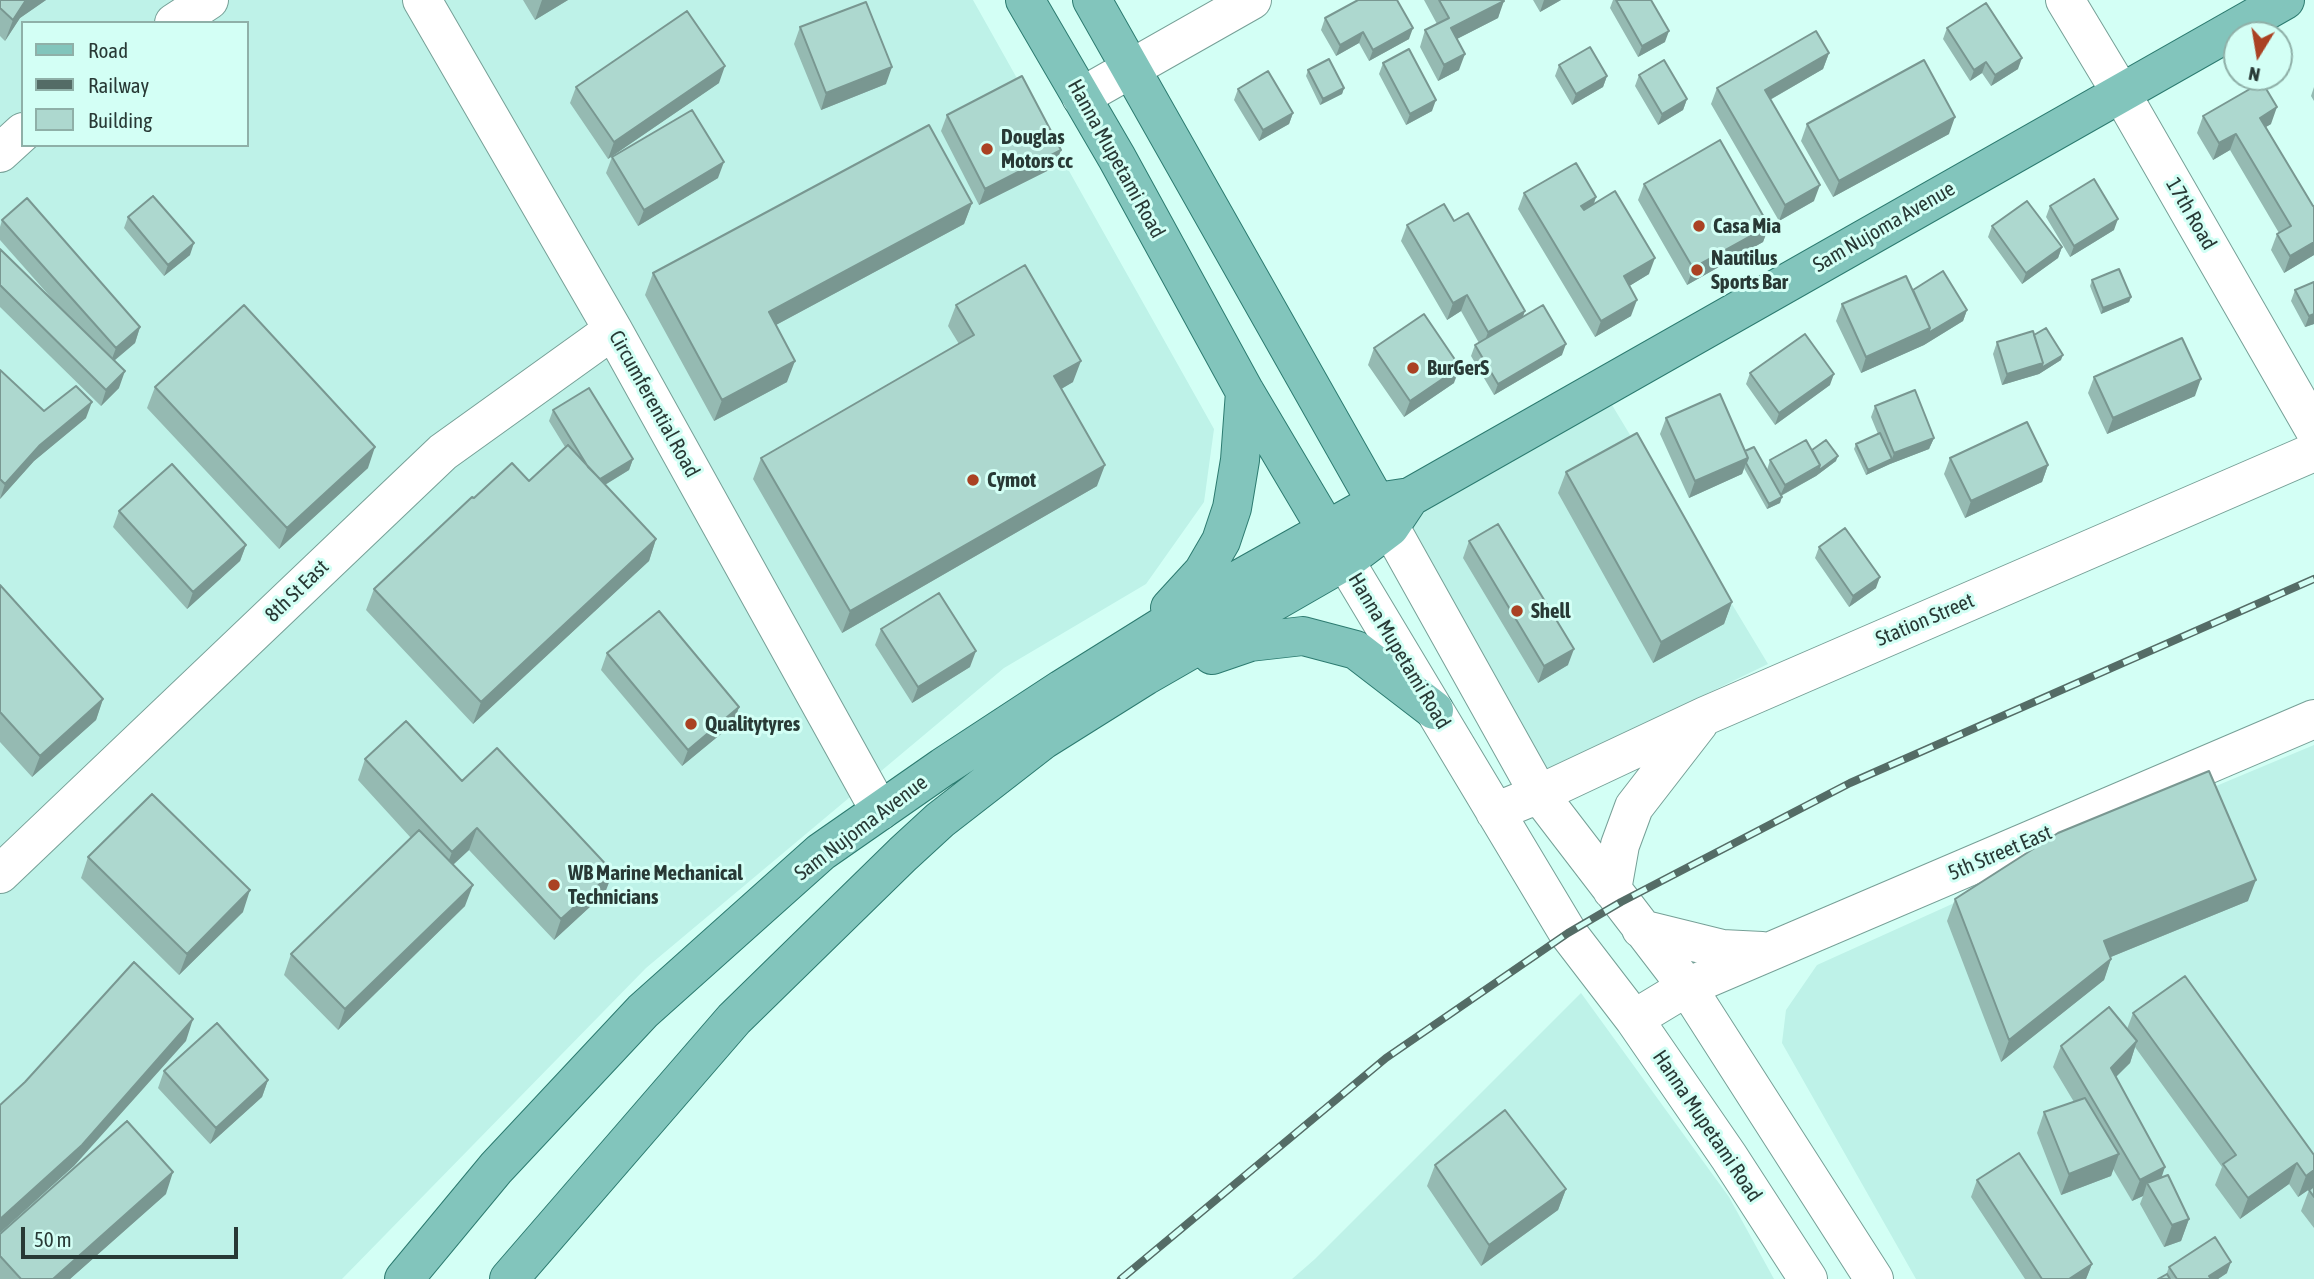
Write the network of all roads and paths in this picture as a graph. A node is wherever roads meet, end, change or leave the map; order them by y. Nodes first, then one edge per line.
1 (209, 0) edge
2 (422, 0) edge
3 (1025, 0) edge
4 (1092, 0) edge
5 (1252, 0) edge
6 (2065, 0) edge
7 (2285, 0) edge
8 (177, 21) edge
9 (1132, 69) junction
10 (2121, 93) junction
11 (1081, 97) junction
12 (21, 134) edge
13 (0, 153) edge
14 (613, 330) junction
15 (1245, 392) junction
16 (2314, 429) edge
17 (2314, 452) edge
18 (1392, 509) junction
19 (1336, 546) junction
20 (1143, 658) junction
21 (1434, 710) junction
22 (1705, 716) junction
23 (2314, 719) edge
24 (1539, 794) junction
25 (880, 811) junction
26 (1495, 812) junction
27 (902, 854) junction
28 (0, 874) edge
29 (1612, 890) junction
30 (1641, 929) junction
31 (1771, 951) junction
32 (1687, 987) junction
33 (1634, 1019) junction
34 (404, 1279) edge
35 (509, 1279) edge
36 (1808, 1279) edge
37 (1874, 1279) edge

1 - 8 street
2 - 14 street, Circumferential Road
3 - 11 main road, Hanna Mupetami Road
4 - 9 main road
5 - 9 street
6 - 10 street, 17th Road
7 - 10 main road, Sam Nujoma Avenue
9 - 11 street
9 - 18 main road
10 - 16 street, 17th Road
10 - 18 main road, Sam Nujoma Avenue
11 - 15 main road, Hanna Mupetami Road
12 - 13 street
14 - 25 street, Circumferential Road
14 - 28 street, 8th St East
15 - 19 main road, Hanna Mupetami Road
15 - 20 main road
17 - 22 street, Station Street
18 - 19 main road, Sam Nujoma Avenue
18 - 24 street
19 - 20 main road, Sam Nujoma Avenue
19 - 21 street, Hanna Mupetami Road
20 - 21 main road
20 - 25 main road, Sam Nujoma Avenue
20 - 27 main road, Sam Nujoma Avenue
21 - 26 street, Hanna Mupetami Road
22 - 24 street, Station Street
22 - 29 street
23 - 31 street, 5th Street East
24 - 26 street, Station Street
24 - 29 street
25 - 27 main road
25 - 34 main road, Sam Nujoma Avenue
26 - 33 street, Hanna Mupetami Road
27 - 35 main road, Sam Nujoma Avenue
29 - 30 street
30 - 31 street
30 - 32 street
31 - 32 street, 5th Street East
32 - 33 street, 5th Street East
32 - 37 street
33 - 36 street, Hanna Mupetami Road

